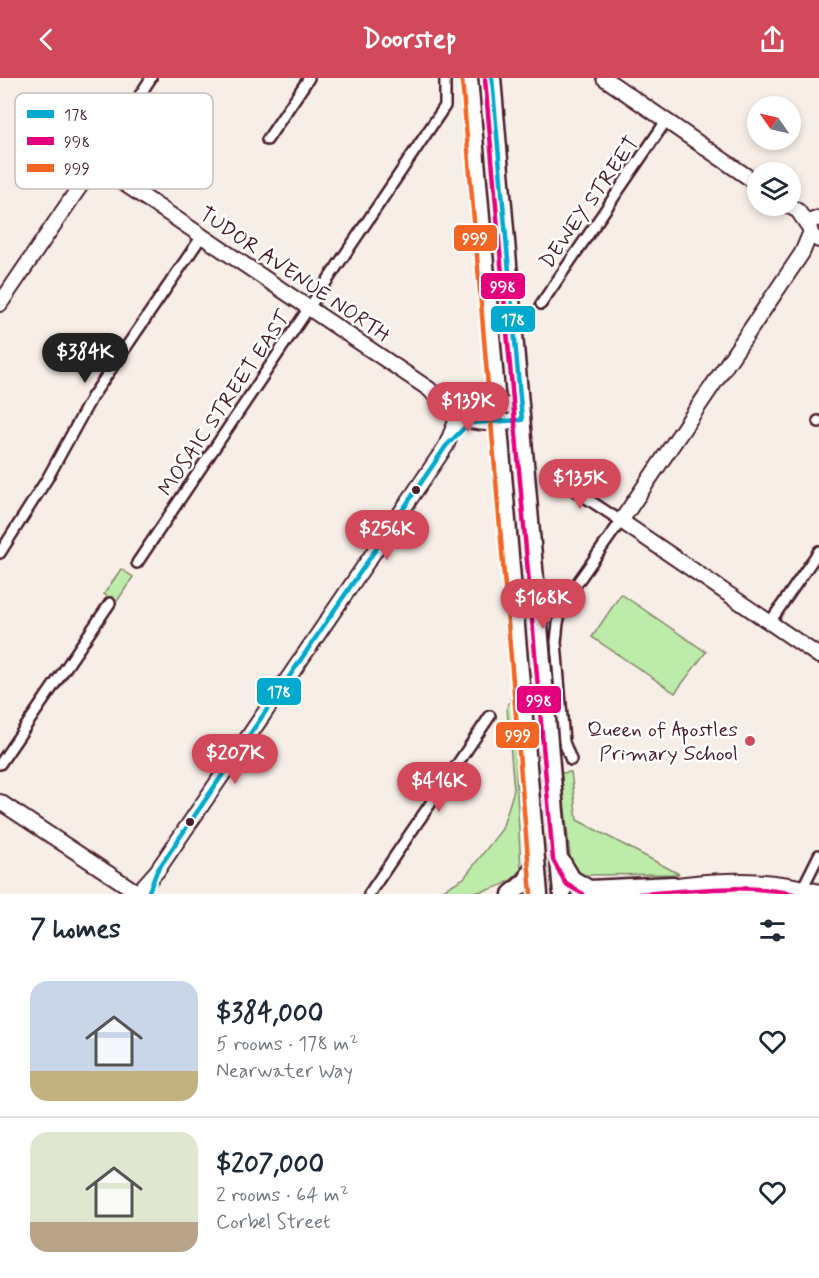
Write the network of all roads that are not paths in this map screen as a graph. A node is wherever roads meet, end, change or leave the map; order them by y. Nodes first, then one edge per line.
1 (151, 78) edge
2 (309, 78) edge
3 (445, 78) edge
4 (469, 78) edge
5 (492, 78) edge
6 (604, 78) edge
7 (141, 93) edge
8 (666, 121) junction
9 (267, 141) dead end
10 (747, 176) edge
11 (78, 189) edge
12 (132, 189) edge
13 (801, 215) edge
14 (816, 229) edge
15 (202, 236) junction
16 (0, 304) edge
17 (541, 304) dead end
18 (310, 309) junction
19 (521, 412) junction
20 (465, 414) junction
21 (498, 415) junction
22 (554, 477) dead end
23 (621, 521) junction
24 (819, 551) edge
25 (0, 553) edge
26 (137, 563) dead end
27 (110, 603) dead end
28 (770, 622) junction
29 (819, 656) edge
30 (490, 716) dead end
31 (571, 760) dead end
32 (0, 764) edge
33 (0, 802) edge
34 (819, 855) edge
35 (560, 859) junction
36 (536, 861) junction
37 (673, 885) junction
38 (803, 887) junction
39 (136, 892) edge
40 (819, 892) edge
41 (369, 894) edge
42 (511, 894) edge
43 (539, 894) edge
44 (562, 894) edge
45 (616, 894) edge

1 - 7 street
2 - 9 street
3 - 18 street, MOSAIC STREET EAST
4 - 21 highway
5 - 19 highway
6 - 8 street
8 - 10 street
8 - 17 street, DEWEY STREET
11 - 16 street
12 - 15 street, TUDOR AVENUE NORTH
13 - 14 street
14 - 23 street
15 - 18 street, TUDOR AVENUE NORTH
15 - 25 street
18 - 20 street, TUDOR AVENUE NORTH
18 - 26 street, MOSAIC STREET EAST
19 - 21 street, TUDOR AVENUE NORTH
19 - 35 highway
20 - 21 street, TUDOR AVENUE NORTH
20 - 39 street
21 - 36 highway
22 - 23 street
23 - 28 street
23 - 31 street
24 - 28 street
27 - 32 street
28 - 29 street
30 - 41 street
33 - 39 street
34 - 38 street
35 - 37 highway
35 - 44 highway
36 - 42 highway
36 - 43 highway
37 - 38 street
37 - 45 street
38 - 40 street

